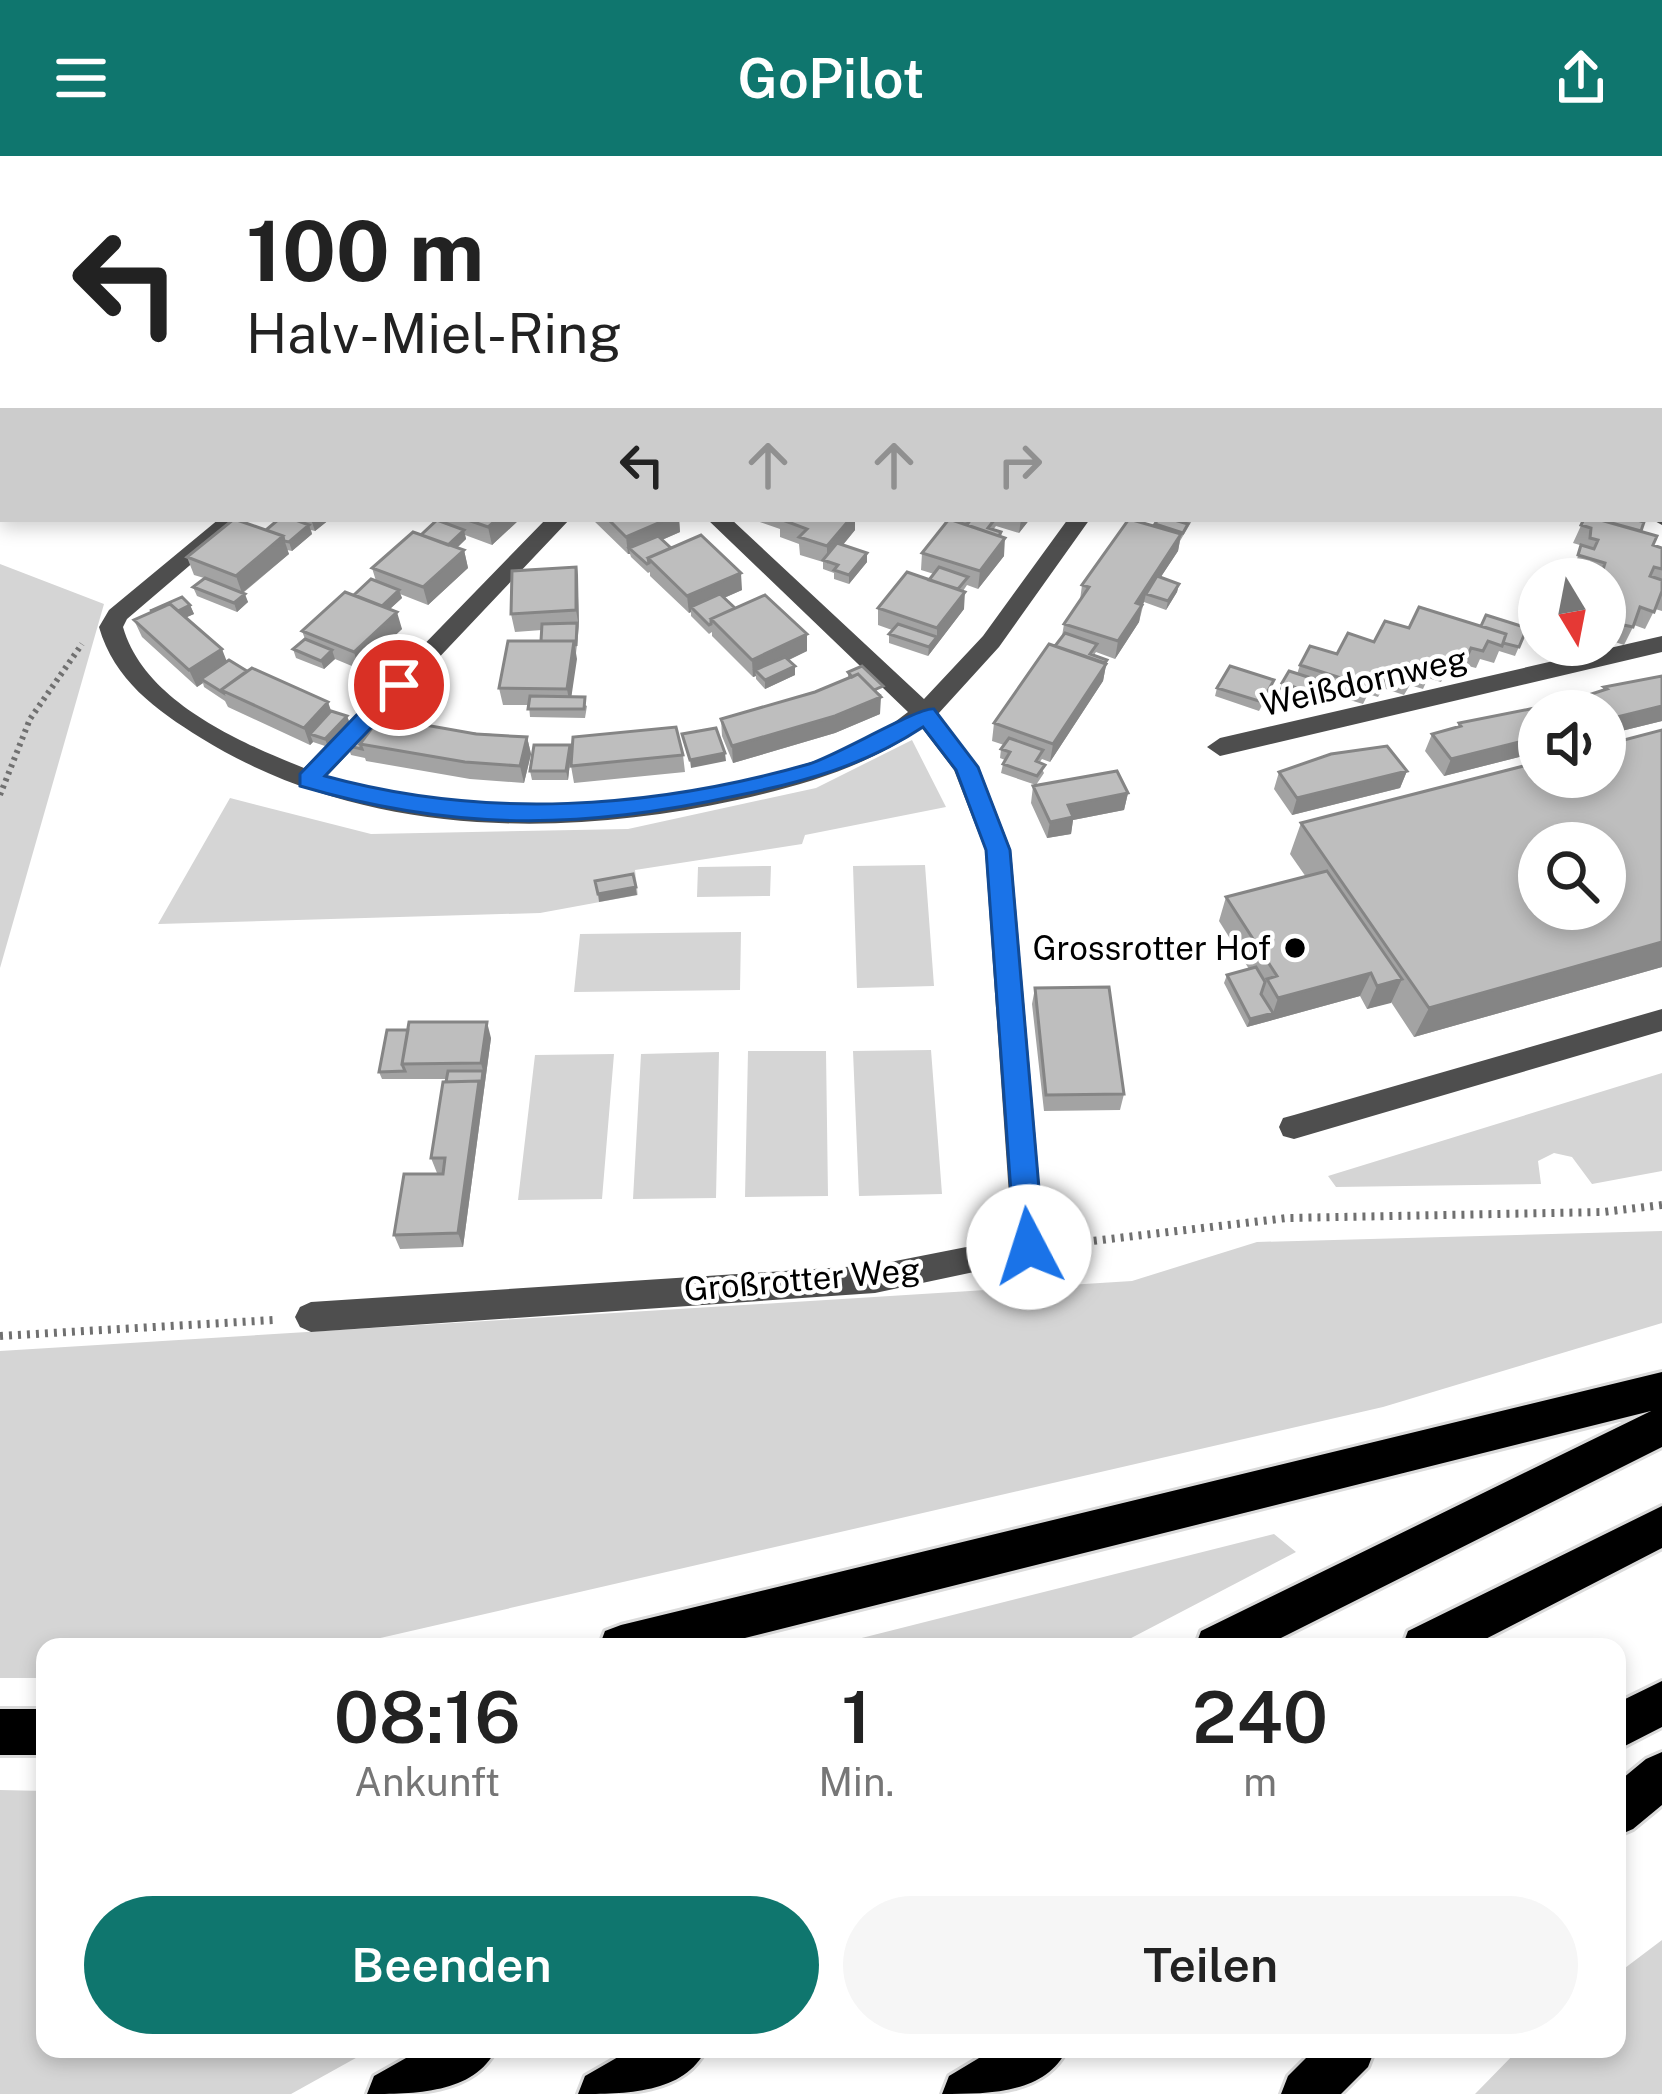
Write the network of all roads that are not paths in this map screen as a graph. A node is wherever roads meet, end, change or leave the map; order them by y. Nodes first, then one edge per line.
1 (229, 522) edge
2 (556, 522) edge
3 (721, 522) edge
4 (1077, 522) edge
5 (1662, 644) edge
6 (926, 715) junction
7 (1220, 747) dead end
8 (308, 780) junction
9 (1662, 1020) edge
10 (1294, 1127) dead end
11 (311, 1317) road end
12 (1662, 1390) edge
13 (1662, 1426) edge
14 (1662, 1526) edge
15 (657, 1638) edge
16 (1235, 1638) edge
17 (1442, 1638) edge
18 (1662, 1703) edge
19 (1626, 1722) edge
20 (0, 1732) edge
21 (36, 1732) edge
22 (1662, 1775) edge
23 (1626, 1805) edge
24 (455, 2058) edge
25 (665, 2058) edge
26 (1027, 2058) edge
27 (1341, 2058) edge
28 (392, 2094) edge
29 (603, 2094) edge
30 (967, 2094) edge
31 (1306, 2094) edge

1 - 8 street
2 - 8 street
3 - 6 street
4 - 6 street
5 - 7 street, Weißdornweg
6 - 8 street
6 - 11 street, Großrotter Weg
9 - 10 street
12 - 15 highway
13 - 16 highway
14 - 17 highway
18 - 19 highway
20 - 21 highway
22 - 23 highway
24 - 28 highway
25 - 29 highway
26 - 30 highway
27 - 31 highway

